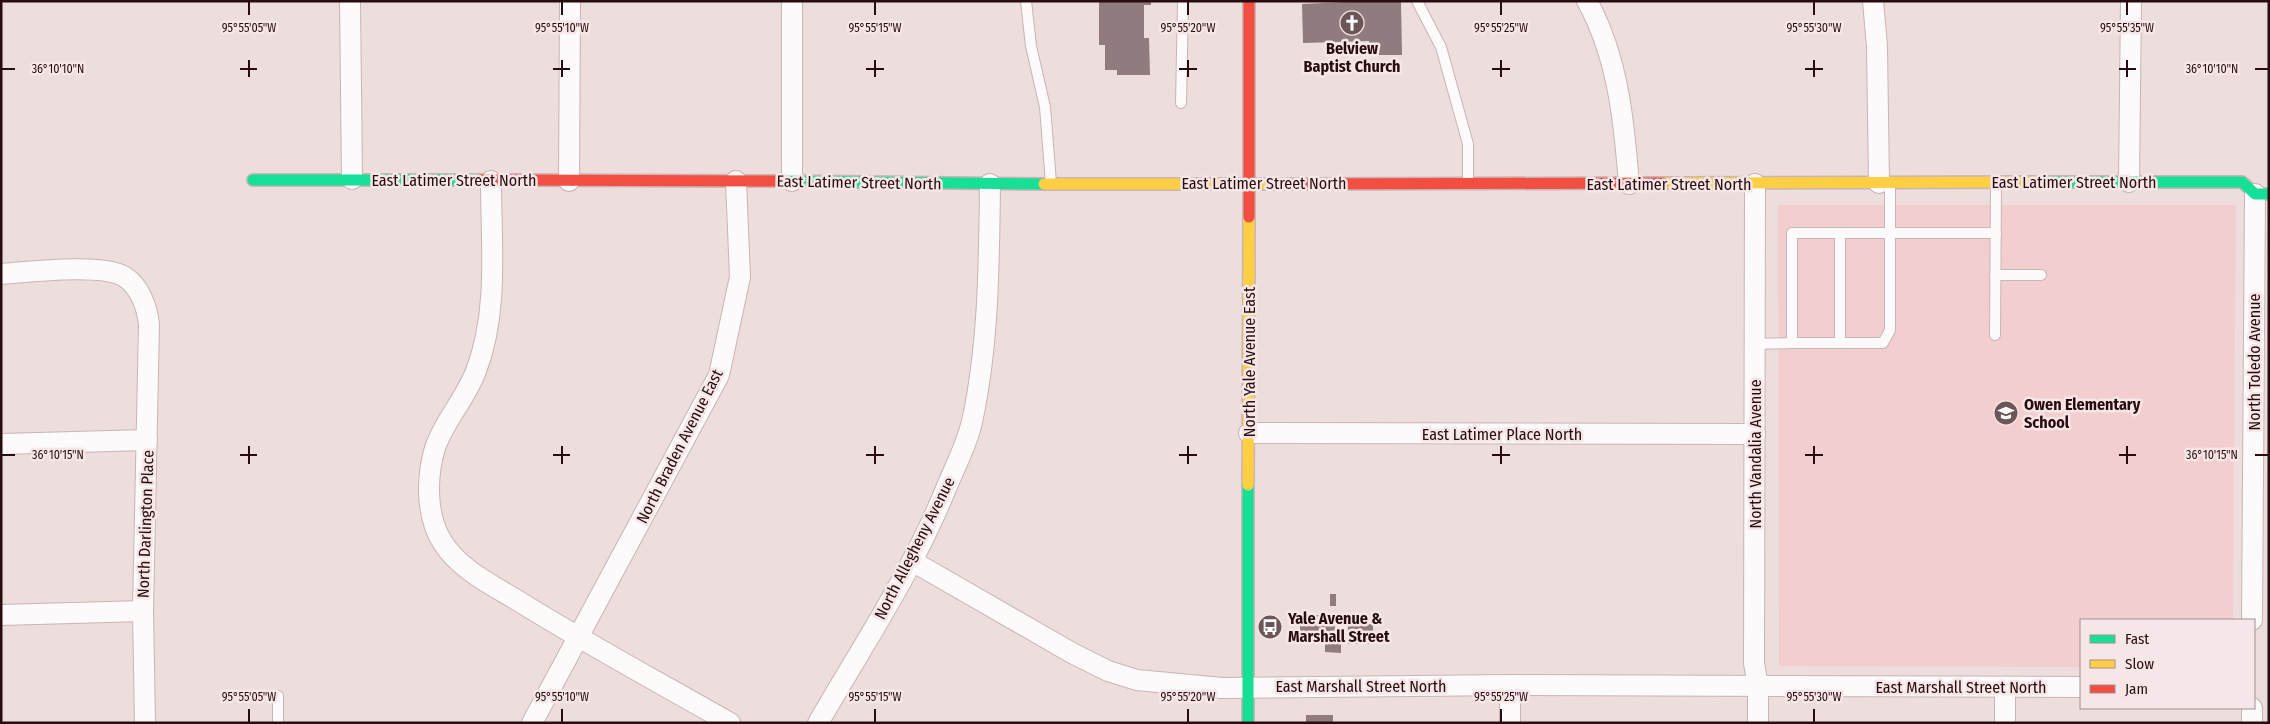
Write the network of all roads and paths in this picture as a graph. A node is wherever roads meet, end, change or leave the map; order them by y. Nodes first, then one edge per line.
1 (350, 1) edge
2 (570, 1) edge
3 (792, 1) edge
4 (1026, 1) edge
5 (1183, 1) edge
6 (1249, 1) edge
7 (1417, 1) edge
8 (1587, 1) edge
9 (1873, 1) edge
10 (2131, 1) edge
11 (1181, 103) dead end
12 (352, 179) junction
13 (254, 180) dead end
14 (736, 180) junction
15 (491, 181) junction
16 (569, 181) junction
17 (792, 181) junction
18 (1996, 182) junction
19 (2129, 182) junction
20 (1249, 183) junction
21 (1468, 183) junction
22 (1884, 183) junction
23 (990, 184) junction
24 (1051, 184) junction
25 (1629, 184) junction
26 (1755, 184) junction
27 (2262, 194) edge
28 (1840, 233) junction
29 (1890, 233) junction
30 (1996, 233) junction
31 (1, 274) edge
32 (1996, 275) junction
33 (2041, 275) dead end
34 (1995, 335) dead end
35 (1840, 343) junction
36 (1755, 344) junction
37 (1792, 344) junction
38 (1249, 433) junction
39 (1755, 434) junction
40 (147, 440) junction
41 (1, 444) edge
42 (2261, 487) edge
43 (912, 561) junction
44 (143, 611) junction
45 (1, 614) edge
46 (2252, 619) edge
47 (578, 638) junction
48 (1510, 686) junction
49 (1758, 686) junction
50 (1248, 687) junction
51 (2005, 687) junction
52 (2080, 687) edge
53 (278, 696) dead end
54 (2252, 709) edge
55 (145, 723) edge
56 (278, 723) edge
57 (532, 723) edge
58 (730, 723) edge
59 (818, 723) edge
60 (1248, 723) edge
61 (1510, 723) edge
62 (1758, 723) edge
63 (2005, 723) edge
64 (2252, 723) edge

1 - 12 street
2 - 16 street
3 - 17 street
4 - 24 lane
5 - 11 lane
6 - 20 street, North Yale Avenue East
7 - 21 lane
8 - 25 street
9 - 22 street
10 - 19 street
12 - 13 street, East Latimer Street North
12 - 15 street, East Latimer Street North
14 - 16 street, East Latimer Street North
14 - 17 street, East Latimer Street North
14 - 47 street, North Braden Avenue East
15 - 16 street, East Latimer Street North
15 - 47 street
17 - 23 street, East Latimer Street North
18 - 19 street, East Latimer Street North
18 - 22 street, East Latimer Street North
18 - 30 lane
19 - 27 street, East Latimer Street North
20 - 21 street, East Latimer Street North
20 - 24 street, East Latimer Street North
20 - 38 street, North Yale Avenue East
21 - 25 street, East Latimer Street North
22 - 26 street, East Latimer Street North
22 - 29 lane
23 - 24 street, East Latimer Street North
23 - 43 street, North Allegheny Avenue
25 - 26 street, East Latimer Street North
26 - 36 street, North Vandalia Avenue
27 - 42 street, North Toledo Avenue
28 - 29 lane
28 - 35 lane
28 - 37 lane
29 - 30 lane
29 - 35 lane
30 - 32 lane
31 - 40 street, North Darlington Place
32 - 33 lane
32 - 34 lane
35 - 37 lane
36 - 37 lane
36 - 39 street, North Vandalia Avenue
38 - 39 street, East Latimer Place North
38 - 50 street, North Yale Avenue East
39 - 49 street, North Vandalia Avenue
40 - 41 street
40 - 44 street, North Darlington Place
42 - 46 street, North Toledo Avenue
43 - 50 street, East Marshall Street North
43 - 59 street, North Allegheny Avenue
44 - 45 street
44 - 55 street, North Darlington Place
47 - 57 street, North Braden Avenue East
47 - 58 street
48 - 49 street, East Marshall Street North
48 - 50 street, East Marshall Street North
48 - 61 street
49 - 51 street, East Marshall Street North
49 - 62 street, North Vandalia Avenue
50 - 60 street, North Yale Avenue East
51 - 52 street, East Marshall Street North
51 - 63 street
53 - 56 lane
54 - 64 street

